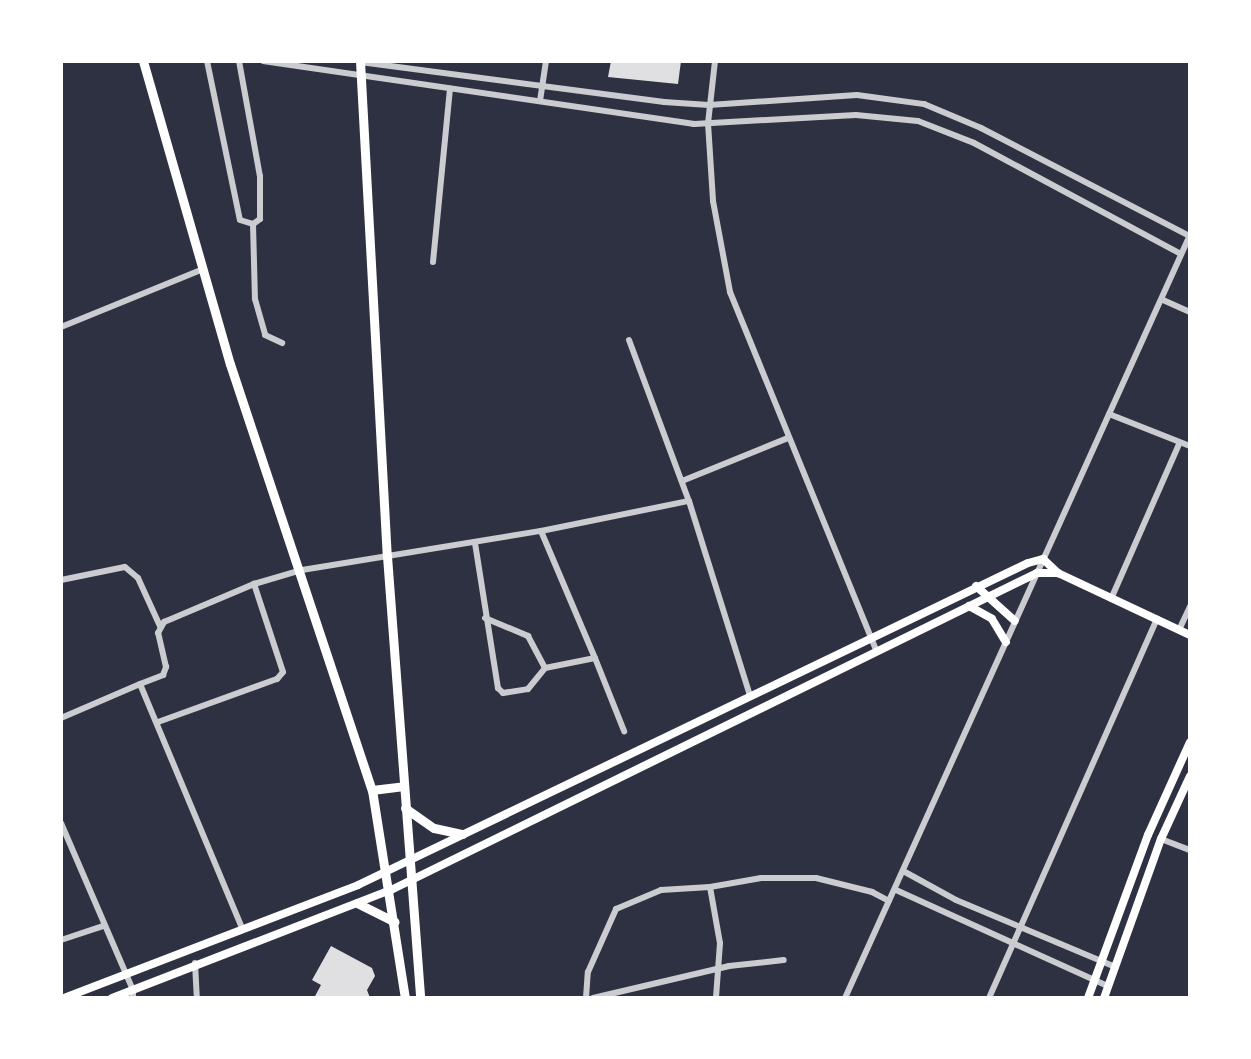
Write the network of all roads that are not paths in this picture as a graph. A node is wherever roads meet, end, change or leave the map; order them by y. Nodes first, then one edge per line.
1 (143, 61) edge
2 (206, 61) edge
3 (239, 61) edge
4 (263, 61) edge
5 (360, 61) edge
6 (546, 61) edge
7 (715, 61) edge
8 (360, 77) junction
9 (541, 86) junction
10 (450, 89) junction
11 (540, 101) junction
12 (709, 105) junction
13 (708, 123) junction
14 (981, 128) junction
15 (974, 143) junction
16 (253, 224) junction
17 (1190, 235) edge
18 (1181, 254) junction
19 (433, 262) dead end
20 (203, 269) junction
21 (1163, 300) junction
22 (1190, 312) edge
23 (61, 327) edge
24 (629, 340) dead end
25 (282, 343) dead end
26 (1109, 414) junction
27 (788, 438) junction
28 (1180, 442) junction
29 (1190, 446) edge
30 (682, 481) junction
31 (689, 501) junction
32 (541, 531) junction
33 (475, 543) junction
34 (387, 556) junction
35 (1043, 559) junction
36 (302, 570) junction
37 (1037, 573) junction
38 (1058, 573) junction
39 (61, 580) edge
40 (254, 584) junction
41 (976, 586) junction
42 (991, 595) junction
43 (1111, 598) junction
44 (969, 606) junction
45 (1190, 607) edge
46 (485, 618) junction
47 (1157, 619) junction
48 (1015, 621) junction
49 (160, 626) junction
50 (1179, 630) junction
51 (1190, 635) edge
52 (871, 638) junction
53 (1006, 642) junction
54 (876, 650) junction
55 (595, 658) junction
56 (545, 668) junction
57 (140, 684) junction
58 (750, 696) junction
59 (61, 718) edge
60 (158, 722) junction
61 (625, 731) dead end
62 (1190, 742) edge
63 (1190, 776) edge
64 (404, 786) junction
65 (372, 790) junction
66 (405, 808) junction
67 (61, 822) edge
68 (462, 834) junction
69 (65, 839) edge
70 (1161, 839) junction
71 (1190, 850) edge
72 (408, 861) junction
73 (387, 870) junction
74 (905, 872) junction
75 (409, 881) junction
76 (710, 887) junction
77 (391, 890) junction
78 (896, 890) junction
79 (889, 901) junction
80 (357, 903) junction
81 (395, 922) junction
82 (103, 926) junction
83 (242, 928) junction
84 (1023, 928) junction
85 (61, 940) edge
86 (1016, 944) junction
87 (205, 945) junction
88 (210, 958) junction
89 (783, 960) dead end
90 (1100, 961) junction
91 (195, 963) junction
92 (1115, 967) junction
93 (717, 968) junction
94 (125, 974) junction
95 (1094, 980) junction
96 (1108, 986) junction
97 (133, 994) edge
98 (64, 998) edge
99 (112, 998) edge
100 (197, 998) edge
101 (405, 998) edge
102 (420, 998) edge
103 (586, 998) edge
104 (593, 998) edge
105 (716, 998) edge
106 (845, 998) edge
107 (989, 998) edge
108 (1088, 998) edge
109 (1104, 998) edge

1 - 20 main road
2 - 16 street
3 - 16 street
4 - 8 street
5 - 8 main road
5 - 9 street
6 - 9 street
7 - 12 street
8 - 10 street
8 - 34 main road
9 - 11 street
9 - 12 street
10 - 11 street
10 - 19 street
11 - 13 street
12 - 13 street
12 - 14 street
13 - 15 street
13 - 27 street
14 - 15 street
14 - 17 street
15 - 18 street
16 - 25 street
17 - 18 street
18 - 21 street
20 - 23 street
20 - 36 main road
21 - 22 street
21 - 26 street
24 - 30 street
26 - 28 street
26 - 35 street
27 - 30 street
27 - 52 street
28 - 29 street
28 - 43 street
30 - 31 street
31 - 32 street
31 - 58 street
32 - 33 street
32 - 55 street
33 - 34 street
33 - 46 street
34 - 36 street
34 - 64 main road
35 - 37 street
35 - 38 main road
35 - 41 main road
36 - 40 street
36 - 65 main road
37 - 38 main road
37 - 42 main road
37 - 48 street
38 - 43 main road
39 - 49 street
40 - 49 street
40 - 60 street
41 - 42 main road
41 - 52 main road
42 - 44 main road
42 - 48 main road
43 - 47 main road
44 - 53 main road
44 - 54 main road
45 - 50 street
46 - 56 street
46 - 56 street
47 - 50 main road
47 - 84 street
48 - 53 street
49 - 57 street
50 - 51 main road
52 - 54 street
52 - 58 main road
53 - 74 street
54 - 75 main road
55 - 56 street
55 - 61 street
57 - 59 street
57 - 60 street
58 - 68 main road
60 - 83 street
62 - 90 main road
63 - 70 main road
64 - 65 main road
64 - 66 main road
65 - 73 main road
66 - 68 main road
66 - 72 main road
67 - 69 street
68 - 72 main road
69 - 82 street
70 - 71 street
70 - 92 main road
72 - 73 main road
72 - 75 main road
73 - 77 main road
73 - 83 main road
74 - 78 street
74 - 84 street
75 - 77 main road
75 - 102 main road
76 - 79 street
76 - 93 street
76 - 103 street
77 - 80 main road
77 - 81 main road
78 - 79 street
78 - 86 street
79 - 106 street
80 - 81 main road
80 - 88 main road
81 - 101 main road
82 - 85 street
82 - 94 street
83 - 87 main road
84 - 86 street
84 - 90 street
86 - 95 street
86 - 107 street
87 - 88 main road
87 - 94 main road
88 - 91 main road
89 - 93 street
90 - 92 street
90 - 95 main road
91 - 97 main road
91 - 100 street
92 - 96 main road
93 - 104 street
93 - 105 street
94 - 97 street
94 - 98 main road
95 - 96 street
95 - 108 main road
96 - 109 main road
97 - 99 main road

